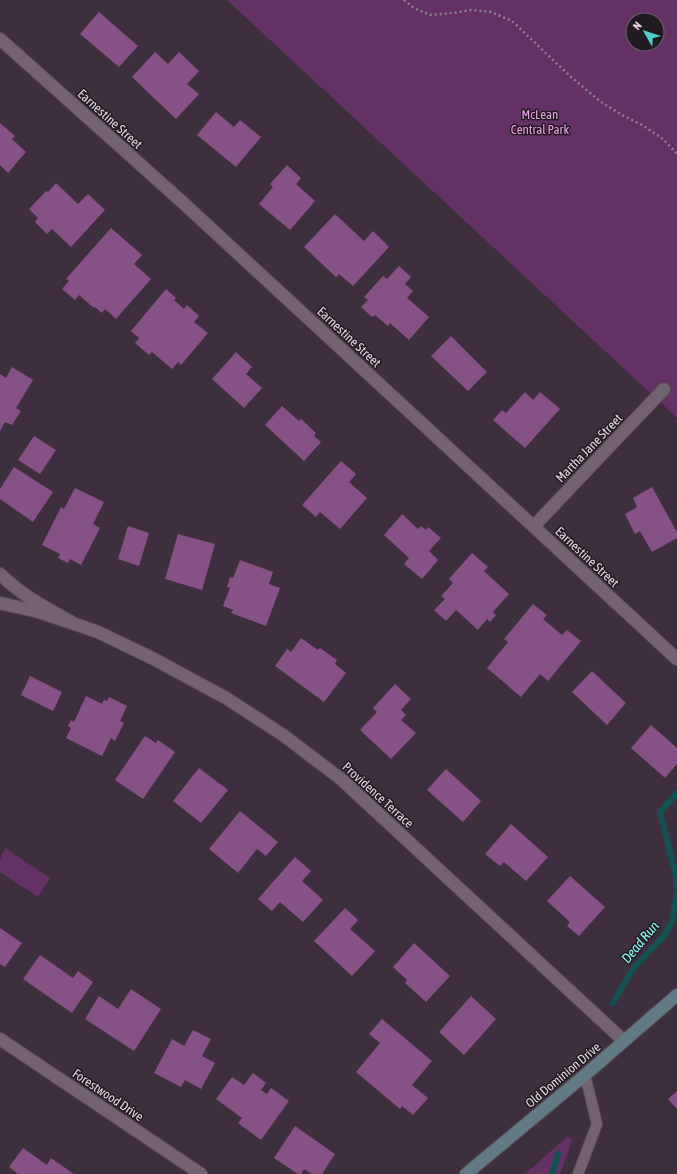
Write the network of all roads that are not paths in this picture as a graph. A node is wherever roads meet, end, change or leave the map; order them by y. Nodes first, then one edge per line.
1 (0, 39) edge
2 (664, 389) dead end
3 (534, 526) junction
4 (0, 574) edge
5 (0, 603) edge
6 (75, 624) junction
7 (677, 659) edge
8 (677, 995) edge
9 (0, 1039) edge
10 (624, 1042) junction
11 (585, 1075) junction
12 (201, 1174) edge
13 (466, 1174) edge
14 (578, 1174) edge

1 - 3 street, Earnestine Street
2 - 3 street, Martha Jane Street
3 - 7 street, Earnestine Street
4 - 6 street, Providence Terrace
5 - 6 street, Providence Terrace
6 - 10 street, Providence Terrace
8 - 10 main road, Old Dominion Drive
9 - 12 street, Forestwood Drive
10 - 11 main road, Old Dominion Drive
11 - 13 main road, Old Dominion Drive
11 - 14 lane

